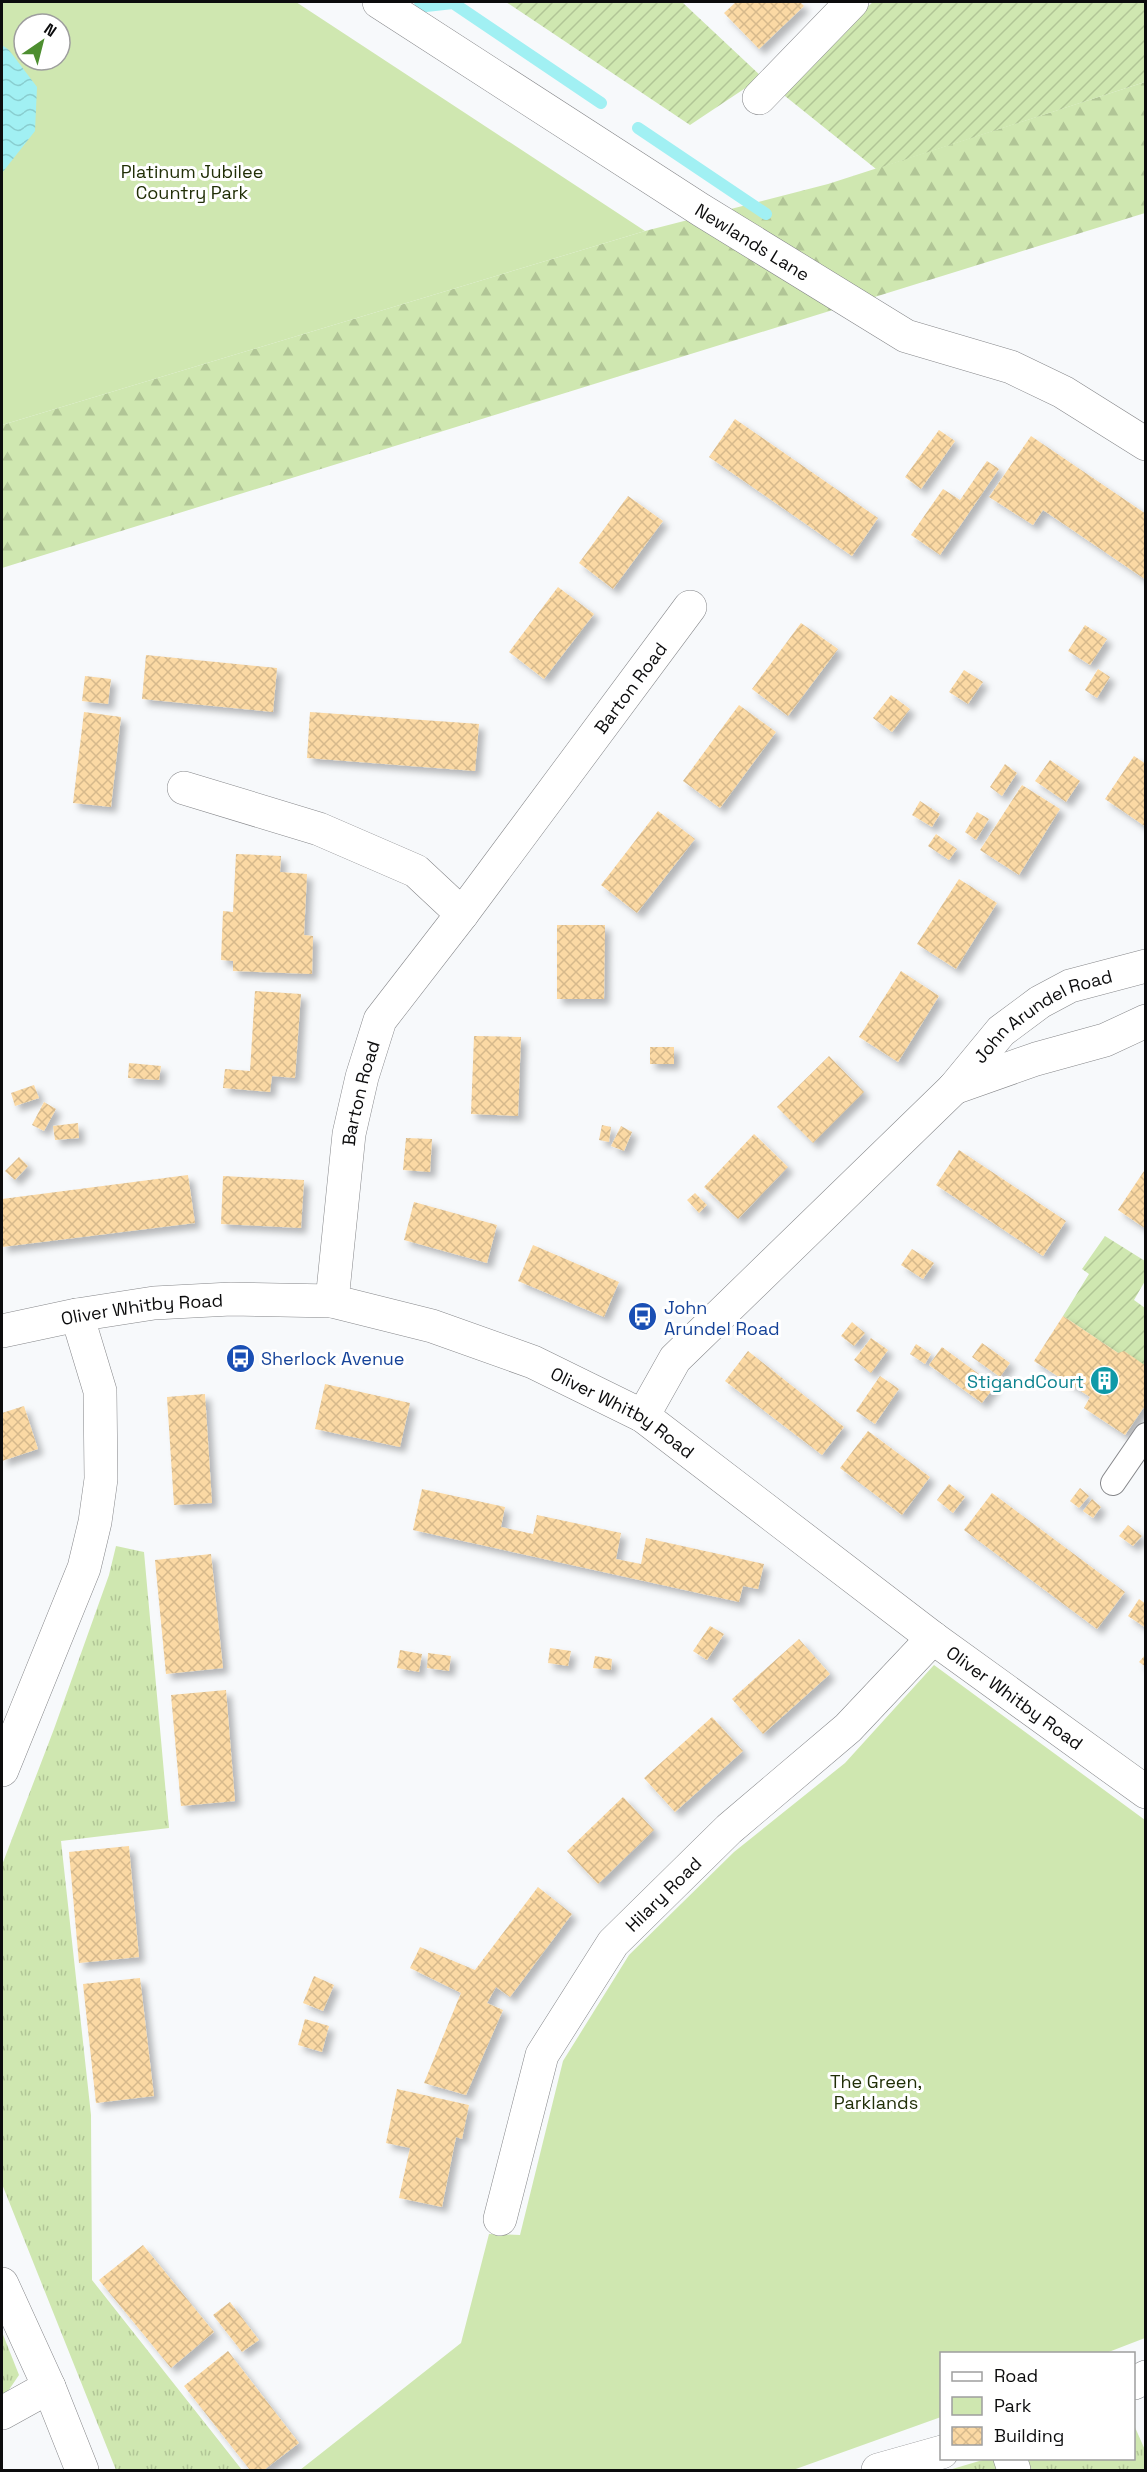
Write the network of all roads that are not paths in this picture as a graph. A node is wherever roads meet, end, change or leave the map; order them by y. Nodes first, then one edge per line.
1 (379, 2) edge
2 (852, 2) edge
3 (759, 98) dead end
4 (1146, 444) edge
5 (690, 607) dead end
6 (184, 788) dead end
7 (462, 914) junction
8 (1146, 966) edge
9 (1146, 1021) edge
10 (954, 1088) junction
11 (332, 1301) junction
12 (77, 1314) junction
13 (2, 1331) edge
14 (644, 1416) junction
15 (1146, 1435) edge
16 (1113, 1483) dead end
17 (933, 1638) junction
18 (2, 1770) edge
19 (1146, 1792) edge
20 (500, 2219) dead end
21 (2, 2284) edge
22 (49, 2387) junction
23 (2, 2413) edge
24 (940, 2453) edge
25 (82, 2470) edge
26 (878, 2470) edge

1 - 4 street, Newlands Lane
2 - 3 street
5 - 7 street, Barton Road
6 - 7 street
7 - 11 street, Barton Road
8 - 10 street, John Arundel Road
9 - 10 street, John Arundel Road
10 - 14 street, John Arundel Road
11 - 12 street, Oliver Whitby Road
11 - 14 street, Oliver Whitby Road
12 - 13 street, Oliver Whitby Road
12 - 18 street
14 - 17 street, Oliver Whitby Road
15 - 16 lane
17 - 19 street, Oliver Whitby Road
17 - 20 street, Hilary Road
21 - 22 street
22 - 23 street
22 - 25 street
24 - 26 street

